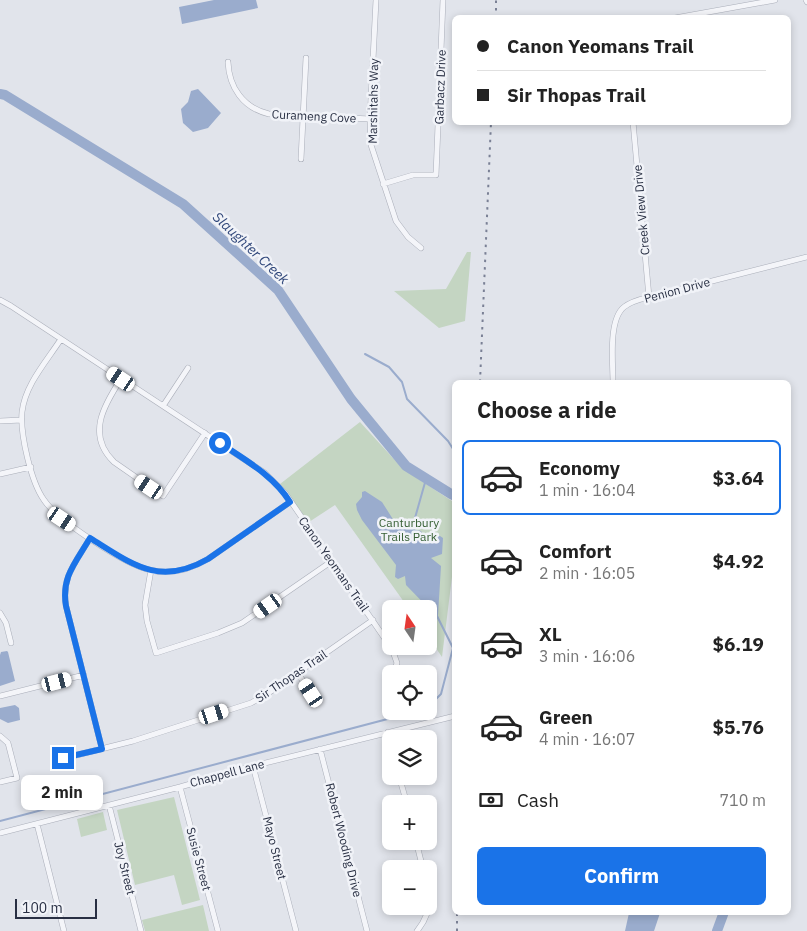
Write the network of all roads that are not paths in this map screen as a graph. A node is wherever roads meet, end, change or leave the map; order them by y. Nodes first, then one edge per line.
1 (376, 0) edge
2 (443, 0) edge
3 (775, 0) edge
4 (692, 15) edge
5 (306, 58) dead end
6 (228, 62) dead end
7 (303, 116) junction
8 (370, 119) junction
9 (633, 125) edge
10 (301, 159) dead end
11 (383, 184) junction
12 (421, 248) dead end
13 (807, 257) edge
14 (649, 297) junction
15 (0, 300) edge
16 (61, 339) junction
17 (188, 368) dead end
18 (121, 379) junction
19 (613, 380) edge
20 (163, 406) junction
21 (22, 420) junction
22 (0, 421) edge
23 (205, 433) junction
24 (31, 467) junction
25 (0, 474) edge
26 (290, 502) junction
27 (90, 538) junction
28 (332, 561) junction
29 (151, 570) junction
30 (0, 613) edge
31 (373, 620) junction
32 (11, 642) dead end
33 (396, 665) edge
34 (297, 672) junction
35 (84, 676) junction
36 (311, 693) dead end
37 (0, 696) edge
38 (452, 717) edge
39 (396, 730) edge
40 (382, 734) edge
41 (1, 740) edge
42 (102, 749) junction
43 (320, 749) junction
44 (58, 758) dead end
45 (253, 766) junction
46 (0, 782) edge
47 (180, 787) junction
48 (109, 805) junction
49 (37, 824) junction
50 (0, 833) edge
51 (427, 915) edge
52 (64, 931) edge
53 (141, 931) edge
54 (218, 931) edge
55 (296, 931) edge
56 (367, 931) edge
57 (418, 931) edge

1 - 8 street, Marshitahs Way
2 - 11 street, Garbacz Drive
3 - 4 street
5 - 7 street
6 - 7 street, Curameng Cove
7 - 8 street, Curameng Cove
7 - 10 street
8 - 11 street, Marshitahs Way
9 - 14 street, Creek View Drive
11 - 12 street, Marshitahs Way
13 - 14 street, Penion Drive
14 - 19 street, Penion Drive
15 - 16 street, Canon Yeomans Trail
16 - 18 street, Canon Yeomans Trail
16 - 21 street
17 - 20 street
18 - 20 street, Canon Yeomans Trail
18 - 23 street
20 - 23 street, Canon Yeomans Trail
21 - 22 street
21 - 24 street
23 - 26 street, Canon Yeomans Trail
24 - 25 street
24 - 27 street
26 - 28 street, Canon Yeomans Trail
26 - 29 street
27 - 29 street
27 - 35 street
28 - 29 street
28 - 31 street, Canon Yeomans Trail
30 - 32 street
31 - 33 street, Canon Yeomans Trail
31 - 34 street, Sir Thopas Trail
34 - 36 street
34 - 42 street, Sir Thopas Trail
35 - 37 street
35 - 42 street
38 - 39 street, Chappell Lane
40 - 43 street, Chappell Lane
41 - 46 street
42 - 44 street, Sir Thopas Trail
43 - 45 street, Chappell Lane
43 - 56 street, Robert Wooding Drive
45 - 47 street, Chappell Lane
45 - 55 street, Mayo Street
47 - 48 street, Chappell Lane
47 - 54 street, Susie Street
48 - 49 street, Chappell Lane
48 - 53 street, Joy Street
49 - 50 street, Chappell Lane
49 - 52 street
51 - 57 street

